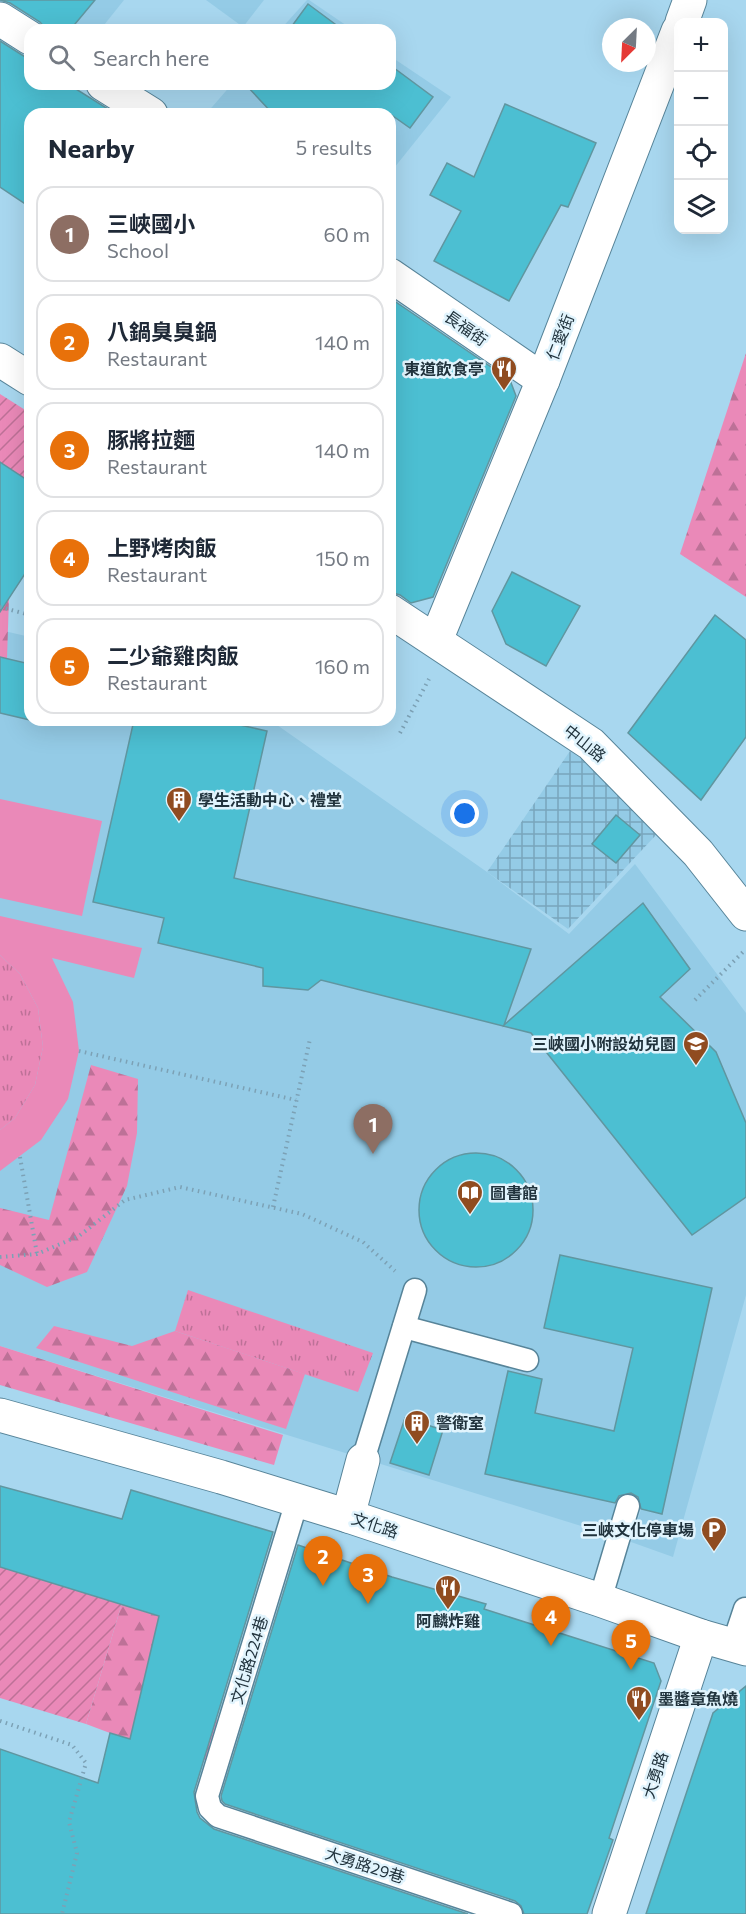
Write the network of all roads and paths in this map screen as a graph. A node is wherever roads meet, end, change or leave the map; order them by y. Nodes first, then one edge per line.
1 (690, 0) edge
2 (683, 18) edge
3 (0, 20) edge
4 (24, 34) edge
5 (674, 41) edge
6 (113, 90) edge
7 (141, 108) edge
8 (396, 279) edge
9 (0, 360) edge
10 (24, 375) edge
11 (543, 380) junction
12 (0, 607) edge
13 (24, 613) edge
14 (396, 615) edge
15 (441, 644) junction
16 (400, 733) dead end
17 (746, 914) edge
18 (746, 949) edge
19 (695, 1000) dead end
20 (310, 1039) dead end
21 (79, 1051) dead end
22 (296, 1100) junction
23 (20, 1157) dead end
24 (273, 1208) junction
25 (37, 1254) junction
26 (0, 1257) edge
27 (415, 1290) joint
28 (404, 1327) junction
29 (527, 1360) dead end
30 (0, 1415) edge
31 (363, 1460) joint
32 (297, 1501) junction
33 (628, 1506) dead end
34 (348, 1516) junction
35 (600, 1600) junction
36 (745, 1609) edge
37 (701, 1636) junction
38 (740, 1647) edge
39 (0, 1721) edge
40 (218, 1816) joint
41 (63, 1914) edge
42 (511, 1914) edge
43 (609, 1914) edge

1 - 2 street
3 - 4 street
5 - 11 street, 仁愛街
6 - 7 street
8 - 11 street, 長福街
9 - 10 street
11 - 15 street, 仁愛街
12 - 13 path
14 - 15 street, 中山路
15 - 16 path
15 - 17 street, 中山路
18 - 19 path
20 - 22 path
21 - 22 path
22 - 24 path
23 - 25 path
24 - 25 path
24 - 27 path
25 - 26 path
27 - 28 lane
28 - 29 lane
28 - 31 lane
30 - 32 street, 文化路
31 - 34 street
32 - 34 street, 文化路
32 - 40 lane, 文化路224巷
33 - 35 lane
34 - 35 street, 文化路
35 - 37 street, 文化路
36 - 38 lane
37 - 38 street, 文化路
37 - 43 street, 大勇路
39 - 41 path
40 - 42 lane, 大勇路29巷

